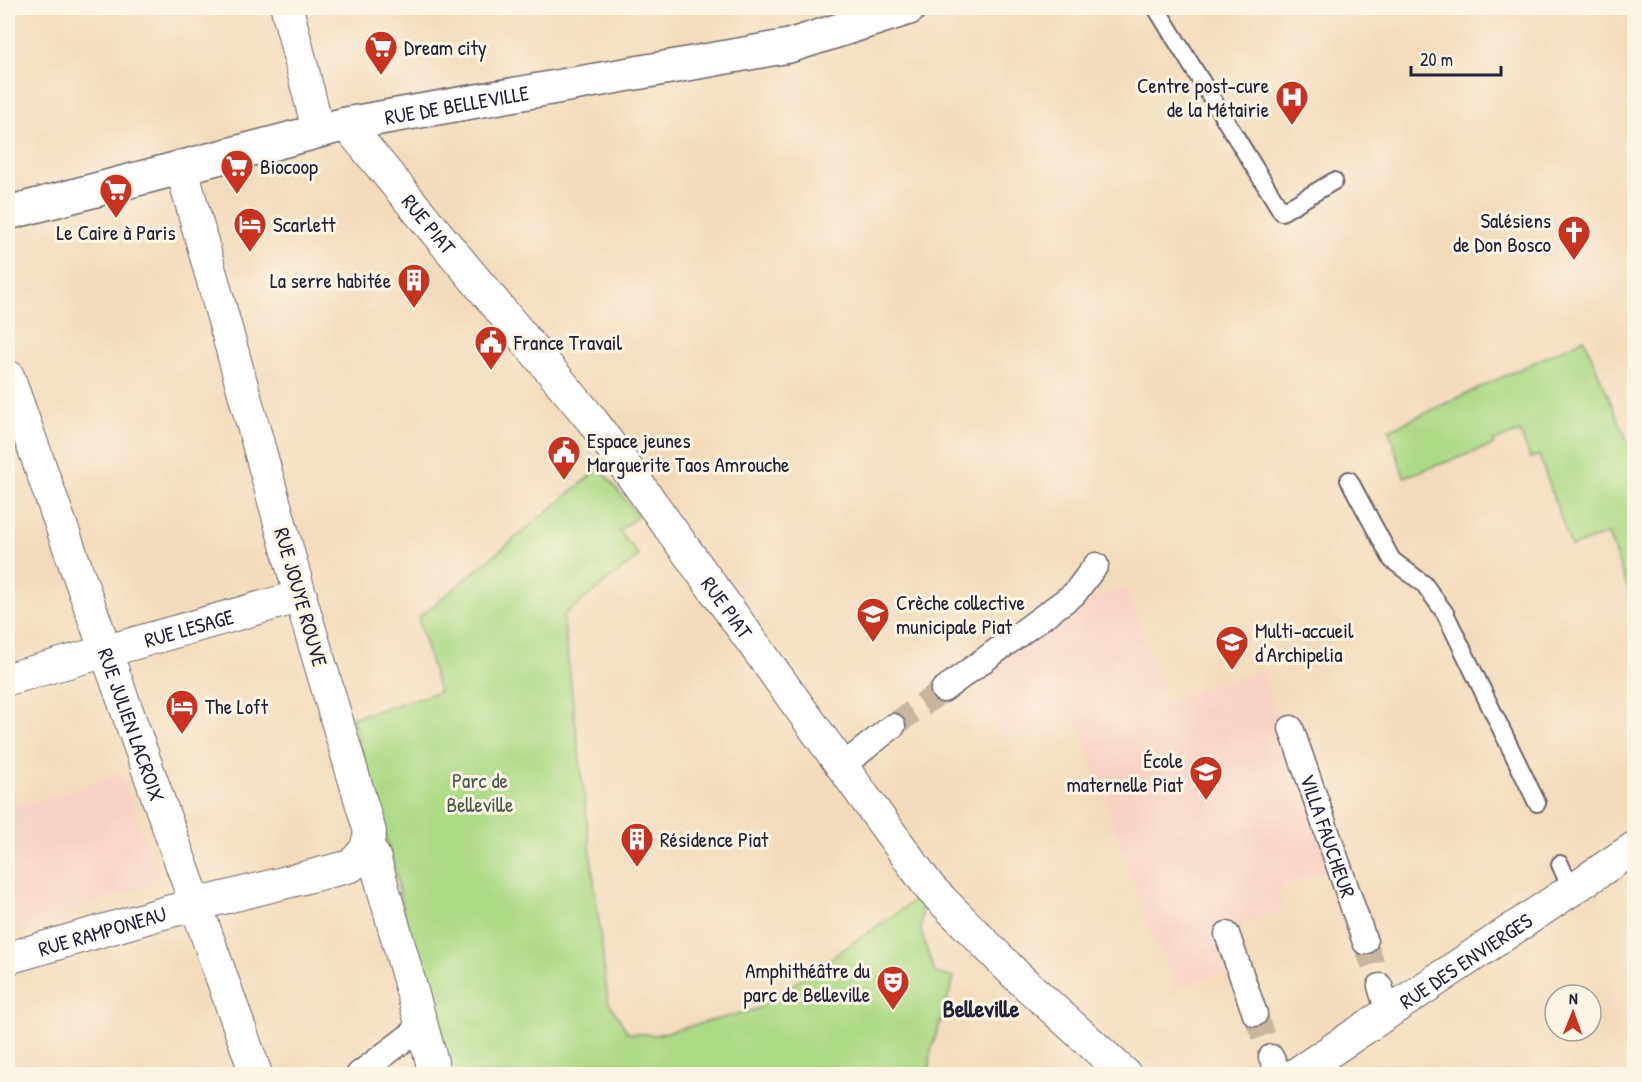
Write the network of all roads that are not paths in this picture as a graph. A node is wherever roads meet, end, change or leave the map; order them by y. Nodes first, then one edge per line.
1 (287, 8) edge
2 (909, 8) edge
3 (1158, 11) dead end
4 (332, 127) junction
5 (181, 166) junction
6 (1334, 181) dead end
7 (8, 213) edge
8 (8, 376) edge
9 (1349, 480) dead end
10 (1096, 565) dead end
11 (300, 596) junction
12 (107, 651) junction
13 (8, 679) edge
14 (943, 690) tunnel mouth
15 (893, 726) tunnel mouth
16 (1291, 728) dead end
17 (841, 767) junction
18 (1537, 803) dead end
19 (1635, 848) edge
20 (366, 849) junction
21 (196, 905) junction
22 (1227, 934) dead end
23 (1365, 942) tunnel mouth
24 (8, 958) edge
25 (1255, 1014) tunnel mouth
26 (421, 1027) junction
27 (1282, 1069) edge
28 (256, 1074) edge
29 (359, 1074) edge
30 (432, 1074) edge
31 (1125, 1074) edge

1 - 4 street
2 - 4 street, RUE DE BELLEVILLE
3 - 6 lane
4 - 5 street, RUE DE BELLEVILLE
4 - 17 street, RUE PIAT
5 - 7 street, RUE DE BELLEVILLE
5 - 11 street, RUE JOUYE ROUVE
8 - 12 street, RUE JULIEN LACROIX
9 - 18 lane
10 - 14 street
11 - 12 street, RUE LESAGE
11 - 20 street, RUE JOUYE ROUVE
12 - 13 street, RUE LESAGE
12 - 21 street, RUE JULIEN LACROIX
15 - 17 street
16 - 23 street, VILLA FAUCHEUR
17 - 31 street, RUE PIAT
19 - 27 street, RUE DES ENVIERGES
20 - 21 street
20 - 26 street
21 - 24 street, RUE RAMPONEAU
21 - 28 street, RUE JULIEN LACROIX
22 - 25 street
26 - 29 street
26 - 30 street

